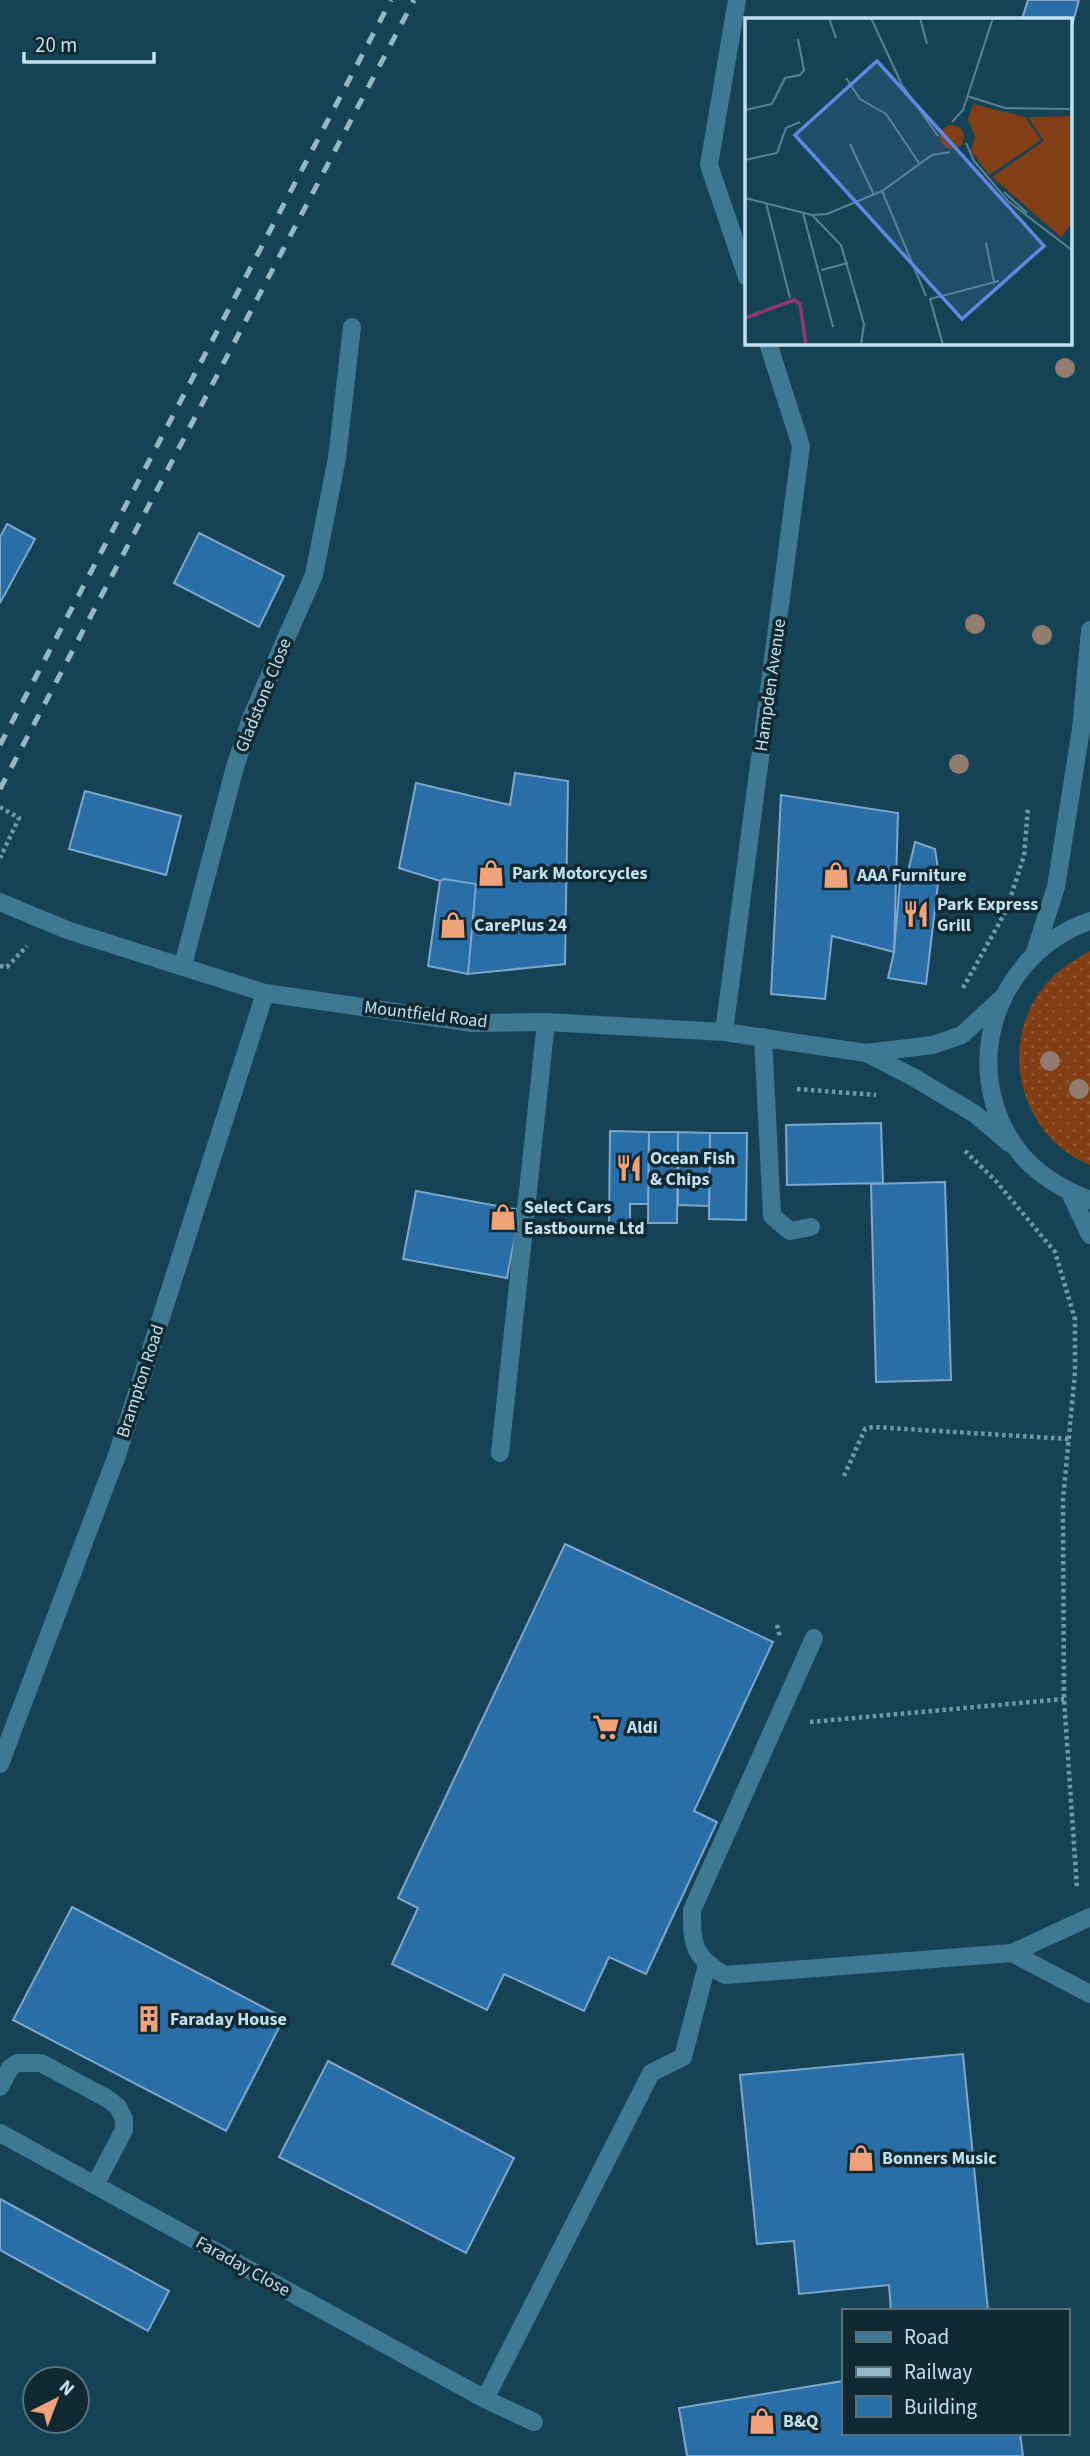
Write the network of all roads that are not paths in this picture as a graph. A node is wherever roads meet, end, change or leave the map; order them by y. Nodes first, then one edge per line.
1 (737, 0) edge
2 (745, 271) edge
3 (352, 327) dead end
4 (769, 345) edge
5 (1090, 630) edge
6 (1081, 729) junction
7 (1090, 750) edge
8 (0, 902) edge
9 (1090, 921) edge
10 (1035, 952) junction
11 (183, 965) junction
12 (265, 993) junction
13 (1002, 998) junction
14 (546, 1022) junction
15 (724, 1032) junction
16 (763, 1037) junction
17 (866, 1054) junction
18 (1020, 1152) junction
19 (1070, 1193) junction
20 (1090, 1200) edge
21 (811, 1227) dead end
22 (1090, 1235) edge
23 (500, 1453) dead end
24 (814, 1638) dead end
25 (0, 1764) edge
26 (1090, 1917) edge
27 (1013, 1953) junction
28 (707, 1965) junction
29 (1090, 1994) edge
30 (0, 2087) edge
31 (0, 2133) edge
32 (95, 2185) junction
33 (485, 2399) junction
34 (534, 2422) dead end

1 - 2 street
3 - 11 street, Gladstone Close
4 - 15 street, Hampden Avenue
5 - 6 street
6 - 7 street
6 - 10 street
8 - 11 street, Mountfield Road
9 - 10 street
10 - 13 street
11 - 12 street, Mountfield Road
12 - 14 street, Mountfield Road
12 - 25 street, Brampton Road
13 - 17 street, Mountfield Road
13 - 18 street
14 - 15 street, Mountfield Road
14 - 23 street
15 - 16 street, Mountfield Road
16 - 17 street, Mountfield Road
16 - 21 street
17 - 18 street, Mountfield Road
18 - 19 street
19 - 20 street
19 - 22 street
24 - 28 street
26 - 27 street
27 - 28 street
27 - 29 street
28 - 33 street
30 - 32 street
31 - 32 street, Faraday Close
32 - 33 street, Faraday Close
33 - 34 street, Faraday Close

